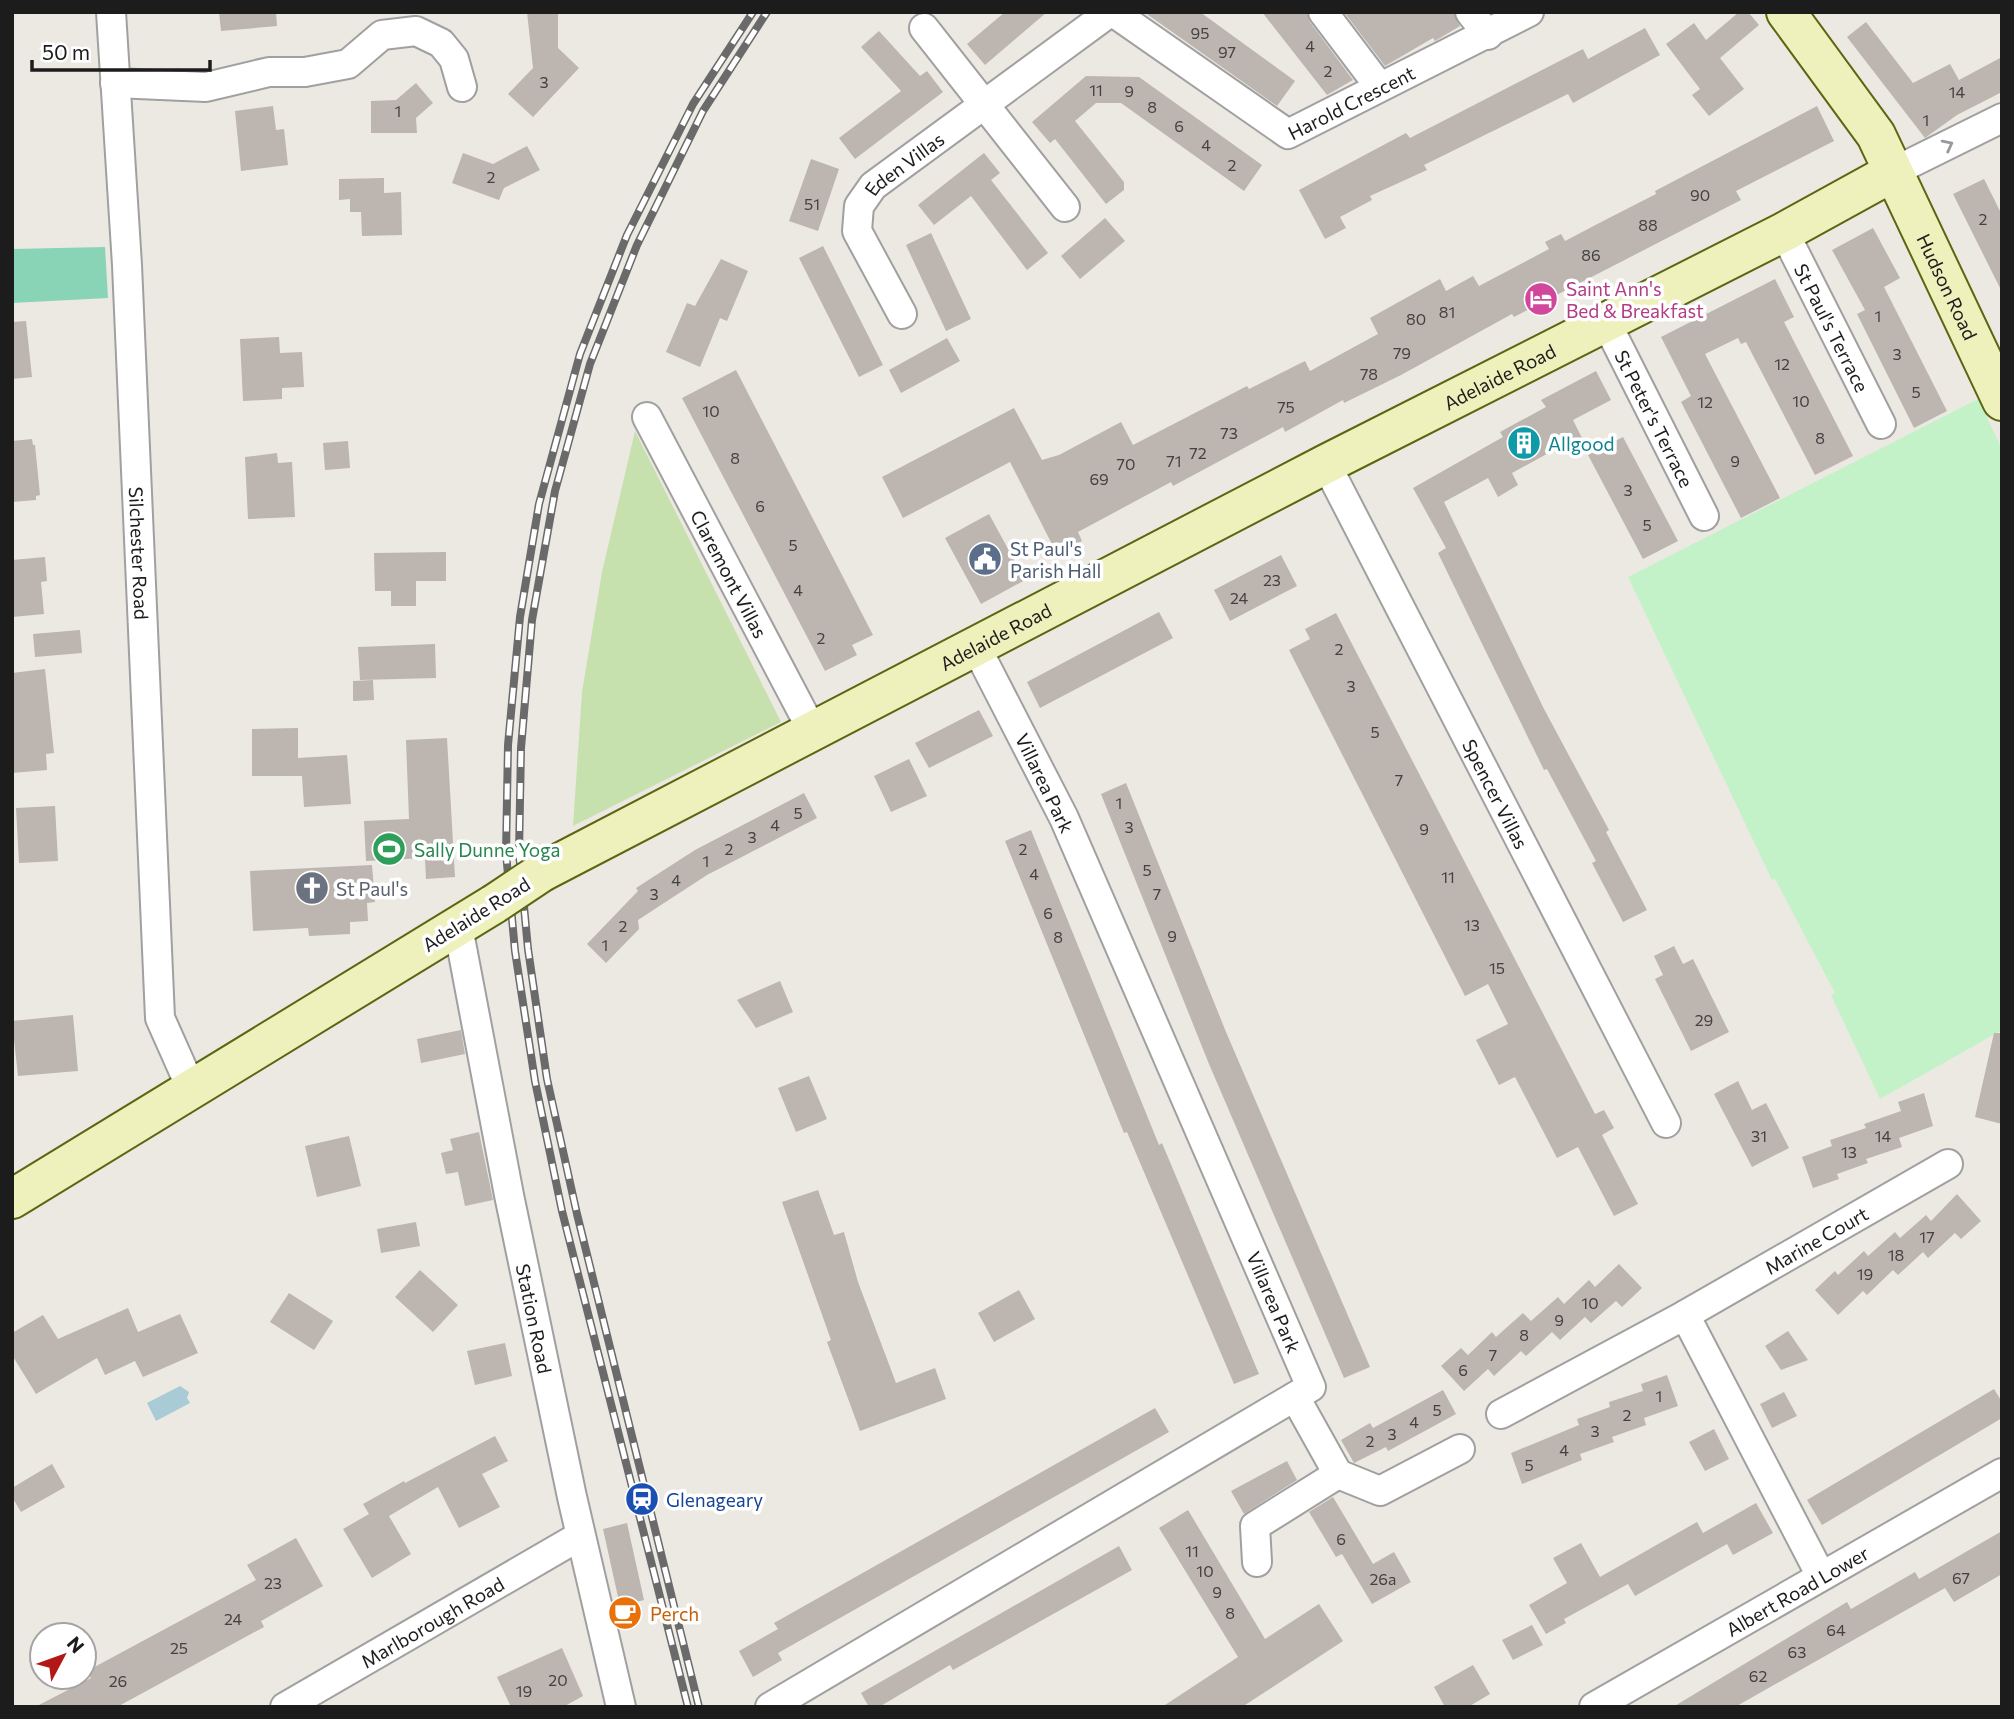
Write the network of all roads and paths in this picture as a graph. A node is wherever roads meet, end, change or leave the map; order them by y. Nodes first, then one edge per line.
1 (111, 12) edge
2 (1112, 12) edge
3 (1323, 12) edge
4 (1471, 12) edge
5 (1529, 12) edge
6 (1786, 12) edge
7 (924, 28) dead end
8 (1488, 35) junction
9 (114, 83) junction
10 (1379, 86) junction
11 (462, 88) dead end
12 (984, 104) junction
13 (2002, 118) edge
14 (1893, 172) junction
15 (1065, 207) dead end
16 (1784, 232) junction
17 (902, 314) dead end
18 (1606, 322) junction
19 (2002, 401) edge
20 (647, 417) dead end
21 (1881, 424) dead end
22 (1326, 464) junction
23 (1704, 516) dead end
24 (975, 645) junction
25 (813, 730) junction
26 (458, 927) junction
27 (192, 1090) junction
28 (1666, 1123) dead end
29 (1948, 1164) dead end
30 (12, 1199) edge
31 (1685, 1315) junction
32 (1295, 1397) junction
33 (1502, 1414) dead end
34 (1460, 1449) dead end
35 (2002, 1473) edge
36 (1338, 1474) junction
37 (580, 1536) junction
38 (1257, 1562) dead end
39 (1821, 1576) junction
40 (1608, 1703) edge
41 (285, 1707) edge
42 (621, 1707) edge
43 (770, 1707) edge

1 - 9 street, Silchester Road
2 - 10 street, Harold Crescent
2 - 12 street, Eden Villas
3 - 10 street
4 - 8 street
5 - 8 street, Harold Crescent
6 - 14 street, Hudson Road
7 - 12 street
8 - 10 street, Harold Crescent
9 - 11 street
9 - 27 street, Silchester Road
12 - 15 street
12 - 17 street, Eden Villas
14 -> 13 street, Adelaide Road
14 - 16 street, Adelaide Road
14 - 19 street, Hudson Road
16 - 18 street, Adelaide Road
16 - 21 street, St Paul's Terrace
18 - 22 street, Adelaide Road
18 - 23 street, St Peter's Terrace
20 - 25 street, Claremont Villas
22 - 24 street, Adelaide Road
22 - 28 street, Spencer Villas
24 - 25 street, Adelaide Road
24 - 32 street, Villarea Park
25 - 26 street, Adelaide Road, bridge
26 - 27 street, Adelaide Road
26 - 37 street, Station Road
27 - 30 street, Adelaide Road
29 - 31 street, Marine Court
31 - 33 street, Marine Court
31 - 39 street
32 - 36 street
32 - 43 street
34 - 36 street
35 - 39 street, Albert Road Lower
36 - 38 street
37 - 41 street, Marlborough Road
37 - 42 street, Station Road
39 - 40 street, Albert Road Lower

